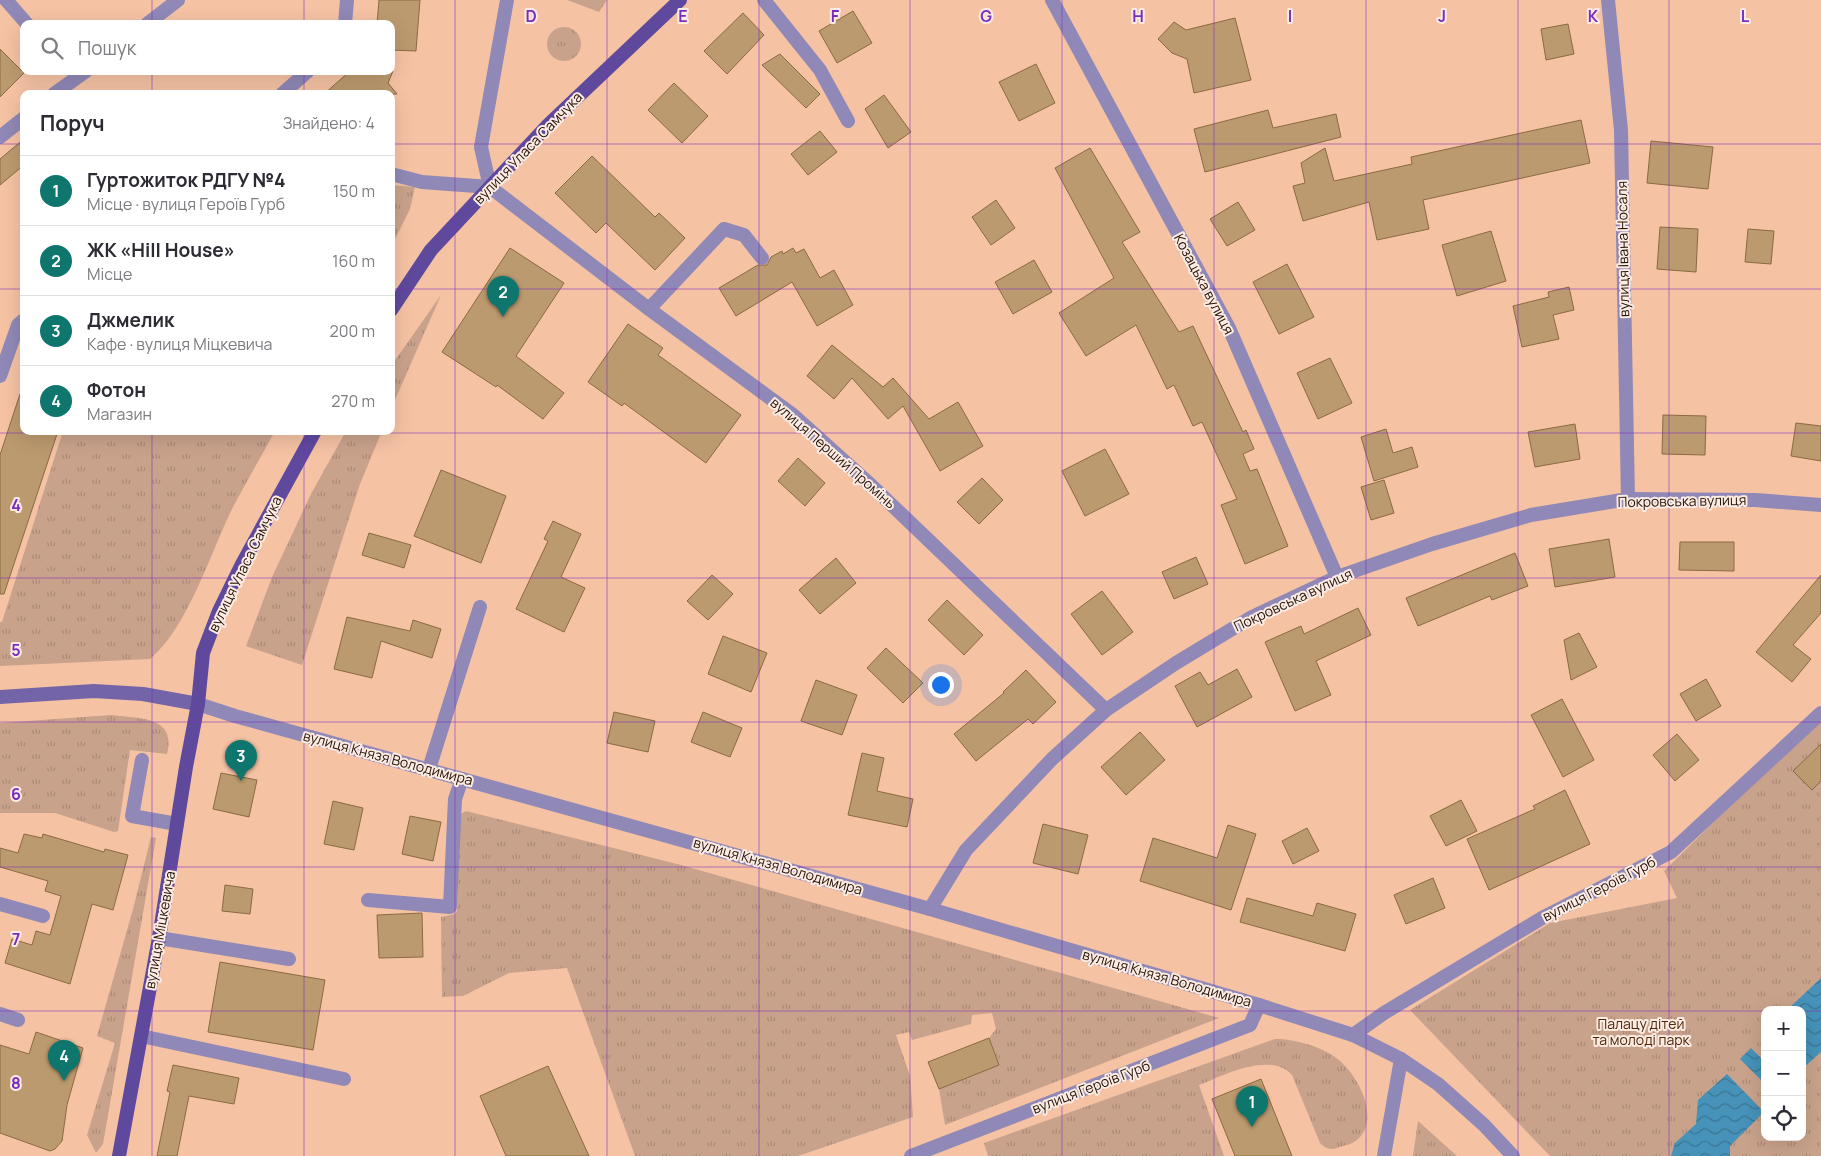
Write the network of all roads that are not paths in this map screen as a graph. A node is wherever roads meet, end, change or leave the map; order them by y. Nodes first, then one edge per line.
1 (6, 0) edge
2 (178, 0) edge
3 (347, 0) edge
4 (507, 0) edge
5 (680, 0) edge
6 (764, 0) edge
7 (1052, 0) edge
8 (1608, 0) edge
9 (24, 20) edge
10 (152, 20) edge
11 (345, 20) edge
12 (75, 75) edge
13 (303, 75) edge
14 (58, 90) edge
15 (287, 90) edge
16 (20, 121) edge
17 (848, 121) dead end
18 (0, 137) edge
19 (395, 175) edge
20 (490, 187) junction
21 (762, 258) dead end
22 (395, 304) edge
23 (649, 309) junction
24 (20, 329) edge
25 (0, 376) edge
26 (313, 435) edge
27 (1628, 499) junction
28 (1821, 505) edge
29 (1337, 577) junction
30 (480, 607) dead end
31 (0, 697) edge
32 (198, 704) junction
33 (1106, 710) junction
34 (1821, 713) edge
35 (142, 760) dead end
36 (429, 769) junction
37 (462, 778) junction
38 (177, 824) junction
39 (368, 900) dead end
40 (0, 904) edge
41 (930, 908) junction
42 (43, 916) dead end
43 (159, 938) junction
44 (289, 959) dead end
45 (1259, 1004) junction
46 (0, 1014) edge
47 (18, 1020) dead end
48 (1353, 1035) junction
49 (141, 1036) junction
50 (1401, 1059) junction
51 (344, 1079) dead end
52 (119, 1156) edge
53 (911, 1156) edge
54 (1384, 1156) edge
55 (1513, 1156) edge

1 - 9 street
2 - 10 street
3 - 11 street
4 - 20 street
5 - 20 main road, вулиця Уласа Самчука
6 - 17 street
7 - 29 street, Козацька вулиця
8 - 27 street, вулиця Івана Носаля
12 - 14 street
13 - 15 street
16 - 18 street
19 - 20 street
20 - 22 main road, вулиця Уласа Самчука
20 - 23 street, вулиця Перший Промінь
21 - 23 street
23 - 33 street, вулиця Перший Промінь
24 - 25 street
26 - 32 main road, вулиця Уласа Самчука
27 - 28 street, Покровська вулиця
27 - 29 street, Покровська вулиця
29 - 33 street, Покровська вулиця
30 - 36 street
31 - 32 main road, вулиця Князя Володимира
32 - 36 street, вулиця Князя Володимира
32 - 38 main road, вулиця Міцкевича
33 - 41 street, Покровська вулиця
34 - 48 street, вулиця Героїв Гурб
35 - 38 street
36 - 37 street, вулиця Князя Володимира
37 - 39 street
37 - 41 street, вулиця Князя Володимира
38 - 43 main road, вулиця Міцкевича
40 - 42 street
41 - 45 street, вулиця Князя Володимира
43 - 44 street
43 - 49 main road, вулиця Міцкевича
45 - 48 street, вулиця Князя Володимира
45 - 53 street, вулиця Героїв Гурб
46 - 47 street
48 - 50 street, вулиця Князя Володимира
49 - 51 street
49 - 52 main road, вулиця Міцкевича
50 - 54 street
50 - 55 street, вулиця Князя Володимира

